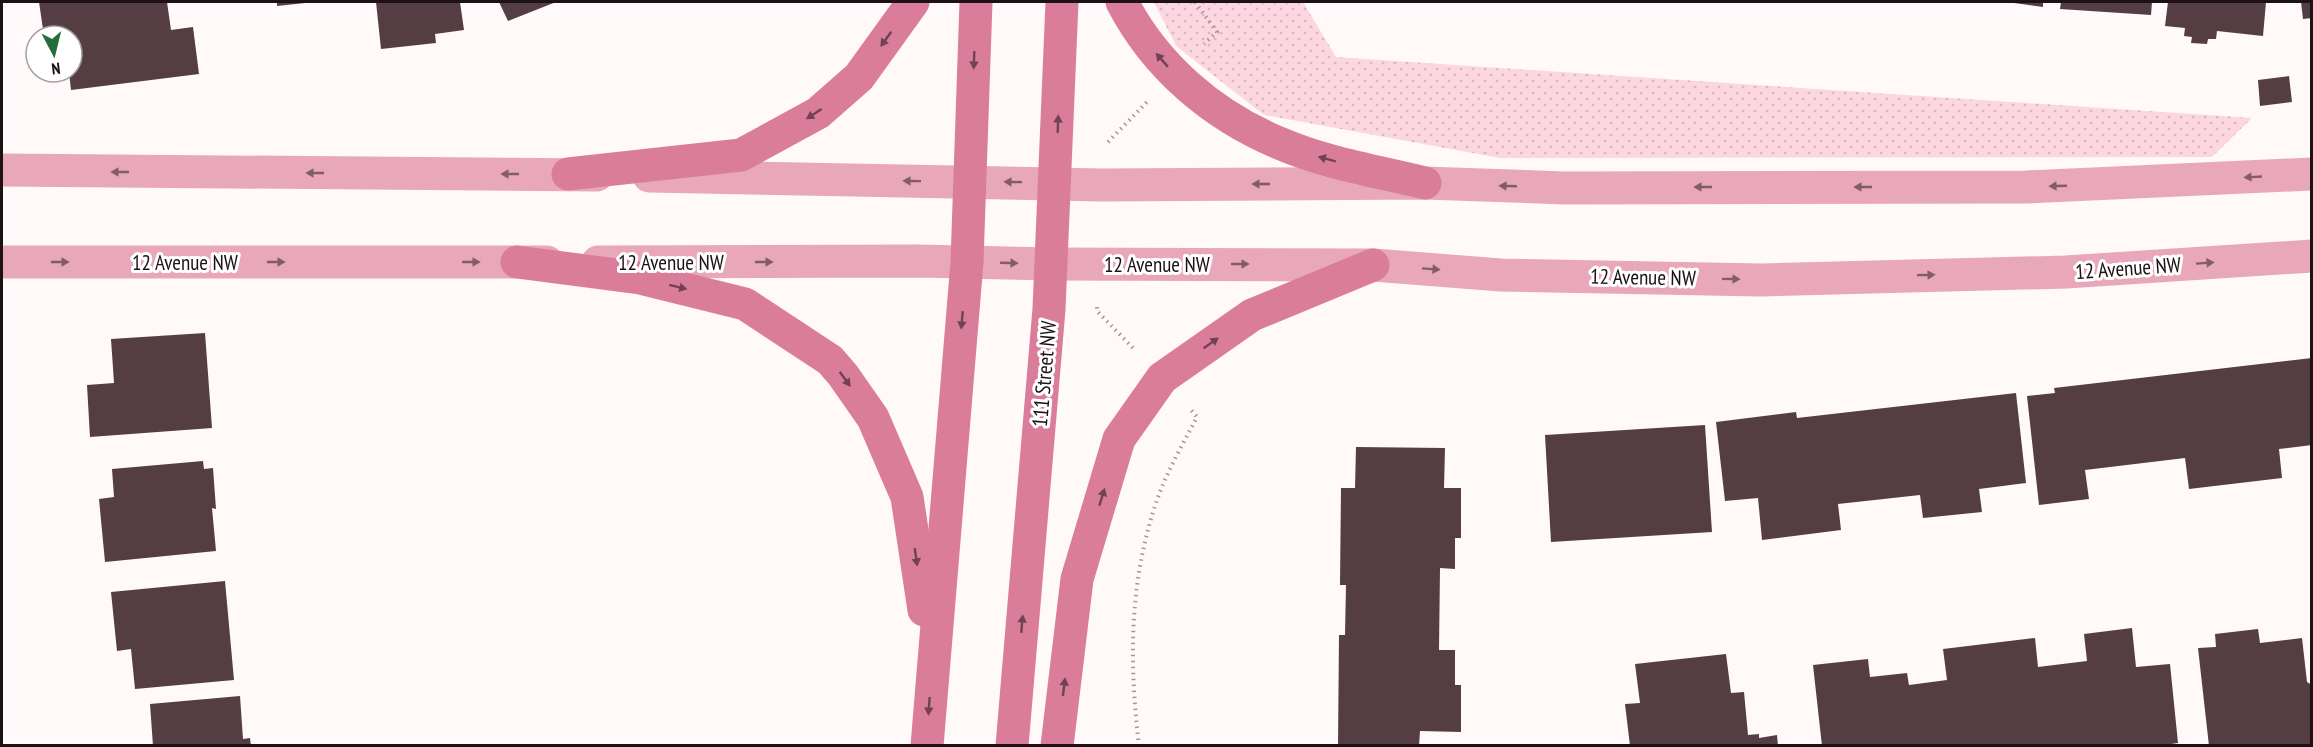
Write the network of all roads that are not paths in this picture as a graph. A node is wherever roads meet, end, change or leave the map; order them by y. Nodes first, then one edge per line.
1 (913, 2) edge
2 (976, 2) edge
3 (1062, 2) edge
4 (1122, 2) edge
5 (2, 170) edge
6 (568, 174) junction
7 (2312, 174) edge
8 (970, 182) junction
9 (1055, 183) junction
10 (1425, 183) junction
11 (2312, 256) edge
12 (2, 262) edge
13 (517, 262) junction
14 (966, 262) junction
15 (1052, 264) junction
16 (1373, 265) junction
17 (932, 667) junction
18 (927, 746) edge
19 (1012, 746) edge
20 (1057, 746) edge

1 -> 6 main road
2 -> 8 main road
9 -> 3 main road, 111 Street NW
10 -> 4 main road
6 -> 5 street
8 -> 6 street
7 -> 10 street
9 -> 8 street
8 - 14 main road
10 -> 9 street
9 - 15 main road, 111 Street NW
16 -> 11 street, 12 Avenue NW
12 -> 13 street, 12 Avenue NW
13 -> 14 street, 12 Avenue NW
13 -> 17 main road
14 -> 15 street, 12 Avenue NW
14 -> 17 main road
15 -> 16 street, 12 Avenue NW
19 -> 15 main road, 111 Street NW
20 -> 16 main road
17 -> 18 main road

